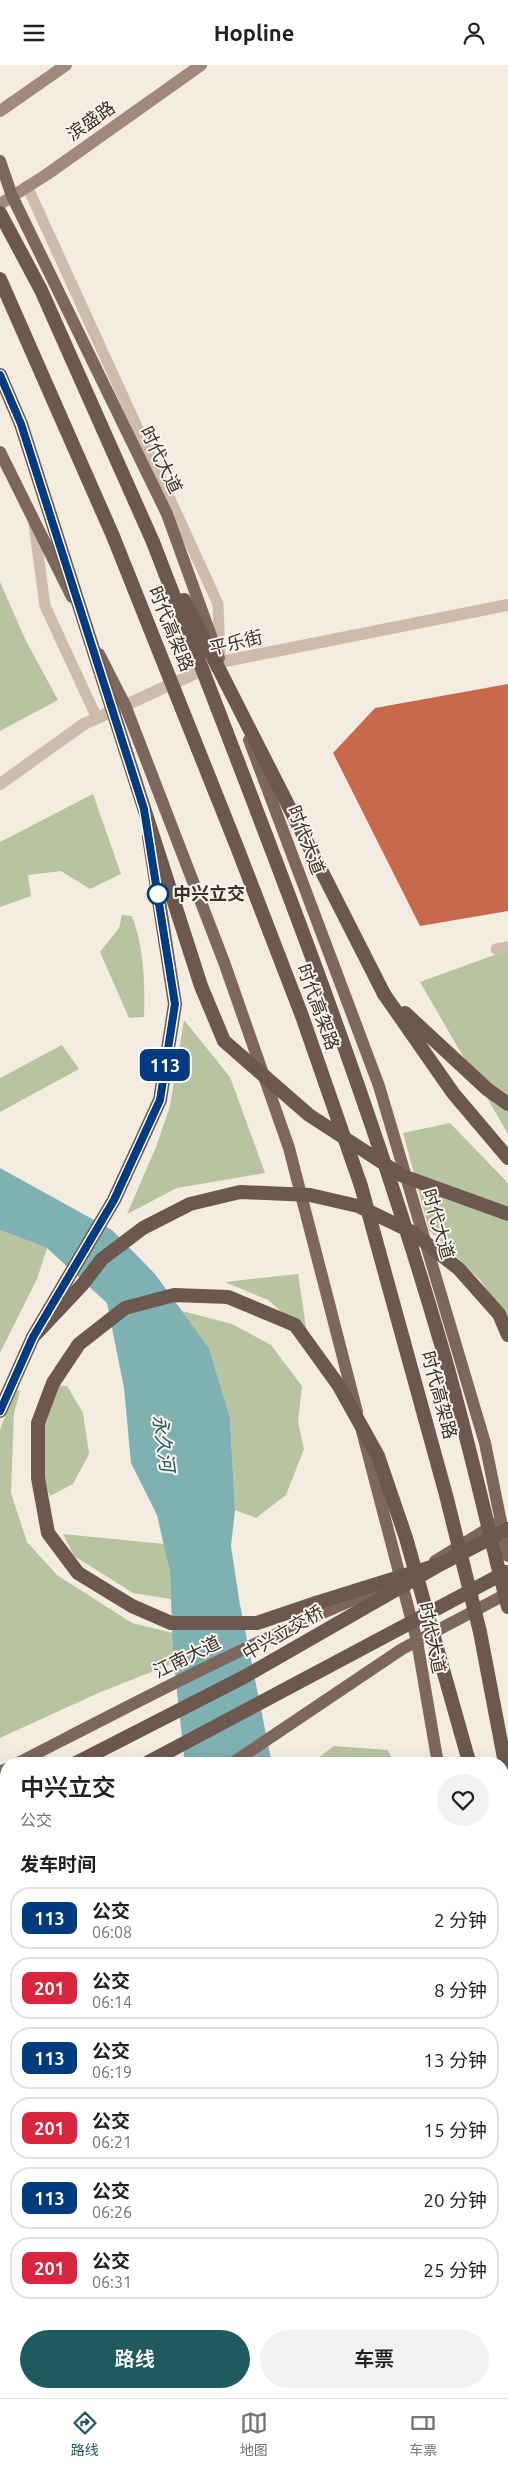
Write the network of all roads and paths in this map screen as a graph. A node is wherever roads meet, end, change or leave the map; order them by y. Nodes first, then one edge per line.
1 (66, 65) edge
2 (201, 65) edge
3 (0, 111) edge
4 (0, 161) edge
5 (27, 186) junction
6 (12, 196) junction
7 (0, 203) edge
8 (0, 213) edge
9 (0, 279) edge
10 (0, 375) edge
11 (0, 452) edge
12 (34, 520) junction
13 (154, 542) junction
14 (508, 605) edge
15 (220, 663) junction
16 (124, 705) junction
17 (97, 718) junction
18 (0, 784) edge
19 (144, 809) junction
20 (384, 994) junction
21 (508, 1105) edge
22 (508, 1158) edge
23 (508, 1214) edge
24 (508, 1335) edge
25 (33, 1337) junction
26 (0, 1411) edge
27 (506, 1522) edge
28 (508, 1556) edge
29 (441, 1564) junction
30 (508, 1571) edge
31 (415, 1573) edge
32 (415, 1573) edge
33 (415, 1573) edge
34 (415, 1573) edge
35 (402, 1581) junction
36 (508, 1593) edge
37 (508, 1607) edge
38 (417, 1641) junction
39 (30, 1757) edge
40 (88, 1757) edge
41 (158, 1757) edge
42 (242, 1757) edge
43 (437, 1757) edge
44 (468, 1757) edge
45 (504, 1757) edge

1 - 3 main road
2 - 5 main road, 滨盛路
4 - 6 main road, 时代大道
5 - 6 main road, 滨盛路
5 - 15 lane
6 - 7 main road, 滨盛路
6 - 15 main road, 时代大道
8 - 13 highway, 时代高架路
9 - 45 highway, 时代高架路, bridge
10 - 19 highway, bridge
11 - 12 main road, 时代大道
12 - 16 main road, 时代大道
12 - 17 lane
13 - 20 highway, bridge
13 - 37 highway, 时代高架路, bridge
14 - 15 street, 平乐街
15 - 16 street, 平乐街
15 - 27 main road, 时代大道
16 - 17 street, 平乐街
16 - 35 main road, 时代大道
17 - 18 street, 平乐街
19 - 23 highway, bridge
19 - 25 highway, bridge
20 - 21 highway
20 - 22 highway
24 - 25 highway, bridge
25 - 26 highway
27 - 28 main road, 时代大道
27 - 29 highway, 中兴立交桥, bridge
27 - 35 main road, 江南大道
29 - 31 highway, bridge
29 - 40 highway, 中兴立交桥, bridge
30 - 41 highway, bridge
32 - 33 highway, bridge
34 - 44 highway, bridge
35 - 38 main road, 时代大道
35 - 39 main road, 江南大道
36 - 38 main road
38 - 42 main road
38 - 43 main road, 时代大道

